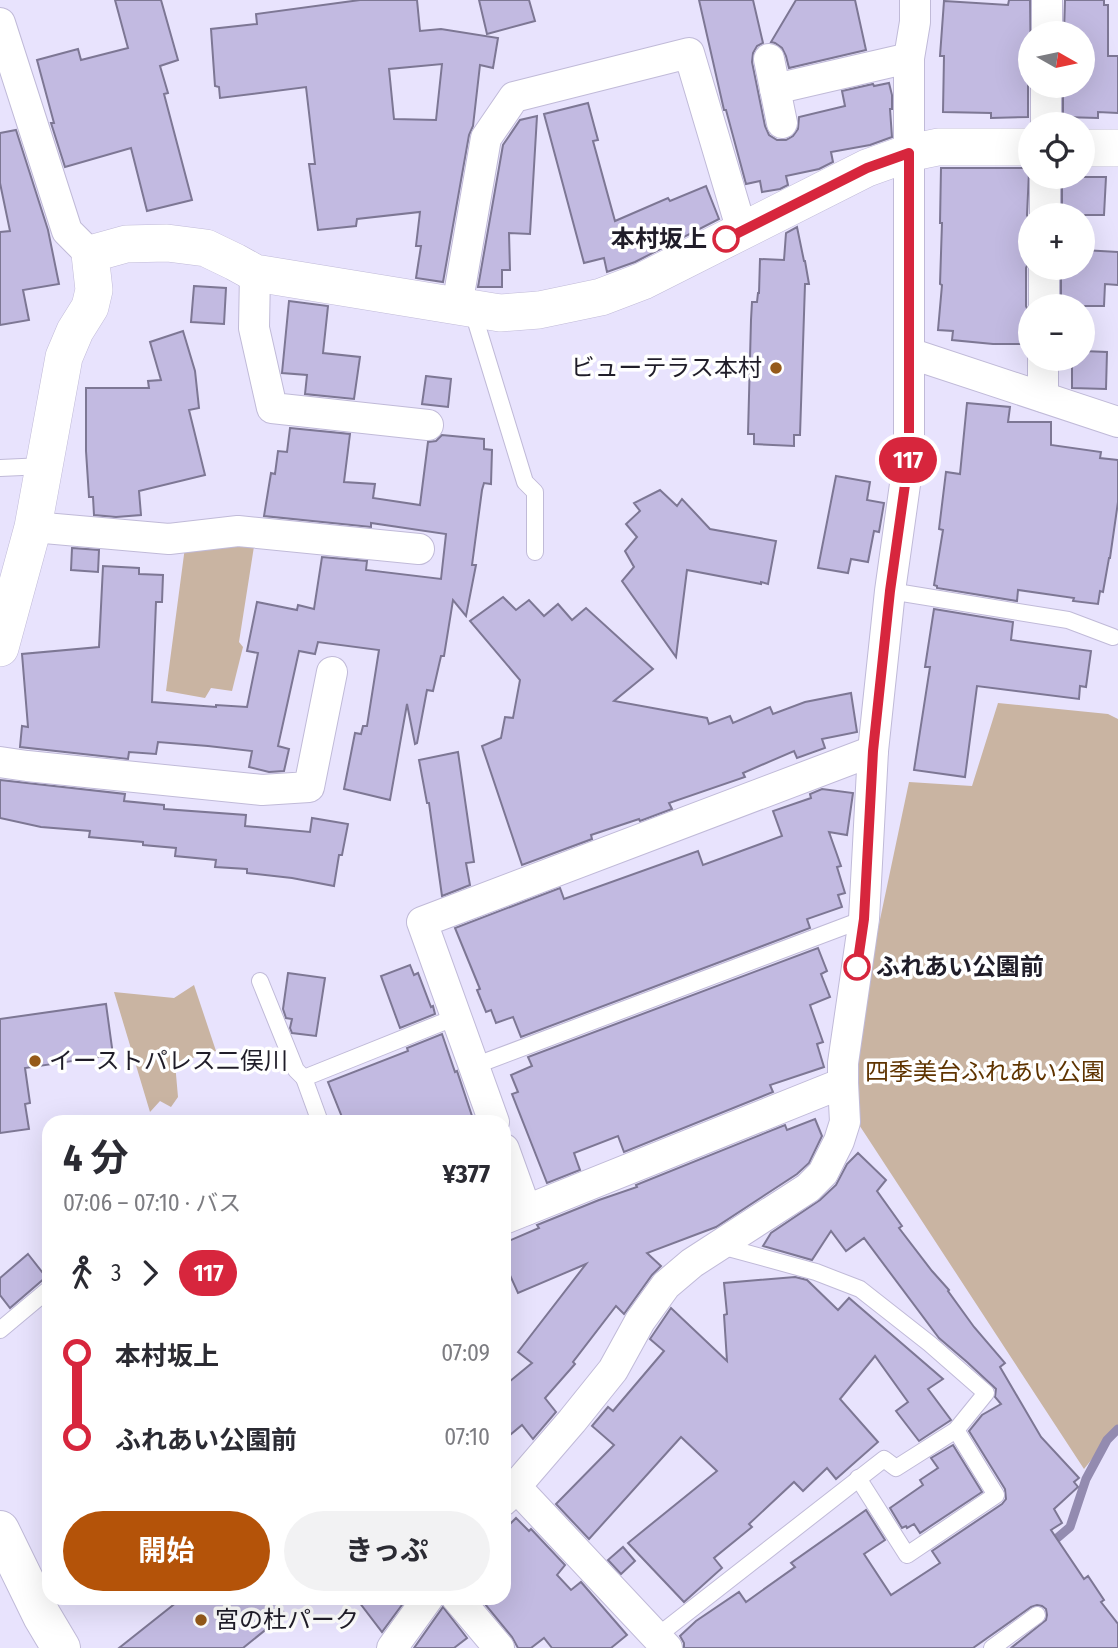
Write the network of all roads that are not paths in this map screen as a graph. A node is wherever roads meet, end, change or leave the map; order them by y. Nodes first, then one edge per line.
1 (894, 0) edge
2 (1047, 0) edge
3 (915, 11) edge
4 (1047, 21) edge
5 (1, 29) edge
6 (909, 58) junction
7 (769, 59) dead end
8 (775, 89) junction
9 (782, 122) dead end
10 (1018, 147) edge
11 (1095, 148) edge
12 (1118, 148) edge
13 (909, 153) junction
14 (742, 231) junction
15 (90, 254) junction
16 (255, 273) junction
17 (465, 307) junction
18 (909, 353) junction
19 (1043, 371) edge
20 (1043, 397) junction
21 (1118, 422) edge
22 (428, 425) dead end
23 (44, 466) junction
24 (0, 468) edge
25 (33, 527) junction
26 (419, 548) dead end
27 (535, 552) dead end
28 (890, 591) junction
29 (1113, 637) dead end
30 (0, 648) edge
31 (332, 672) dead end
32 (873, 751) junction
33 (0, 762) edge
34 (864, 919) junction
35 (260, 981) dead end
36 (456, 1017) junction
37 (474, 1066) junction
38 (304, 1078) junction
39 (843, 1083) junction
40 (317, 1115) edge
41 (492, 1115) edge
42 (511, 1190) edge
43 (515, 1214) edge
44 (721, 1246) junction
45 (42, 1294) edge
46 (2, 1324) edge
47 (956, 1430) junction
48 (858, 1478) junction
49 (511, 1484) edge
50 (511, 1490) edge
51 (0, 1530) edge
52 (423, 1605) edge
53 (463, 1605) edge
54 (1037, 1615) dead end
55 (661, 1642) edge
56 (61, 1648) edge
57 (392, 1648) edge
58 (499, 1648) edge
59 (992, 1648) edge

1 - 3 street
2 - 4 street
3 - 6 street
5 - 15 street
6 - 8 street
6 - 13 street
7 - 8 street
8 - 9 street
10 - 13 street
11 - 12 street
13 - 14 street
13 - 18 street
14 - 17 street
14 - 17 street
15 - 16 street
15 - 23 street
16 - 17 street
16 - 22 street
17 - 27 lane
18 - 20 street
18 - 28 street
19 - 20 street
20 - 21 street
23 - 24 lane
23 - 25 street
25 - 26 street
25 - 30 street
28 - 29 lane
28 - 32 street
31 - 33 street
32 - 34 street
32 - 36 street
34 - 37 lane
34 - 39 street
35 - 38 lane
36 - 37 street
36 - 38 lane
37 - 41 street
38 - 40 lane
39 - 43 street
39 - 44 street
42 - 43 street
44 - 47 lane
44 - 49 street
45 - 46 lane
47 - 48 lane
47 - 48 lane
48 - 55 lane
50 - 55 street
51 - 56 main road
52 - 57 street
53 - 58 street
54 - 59 lane

